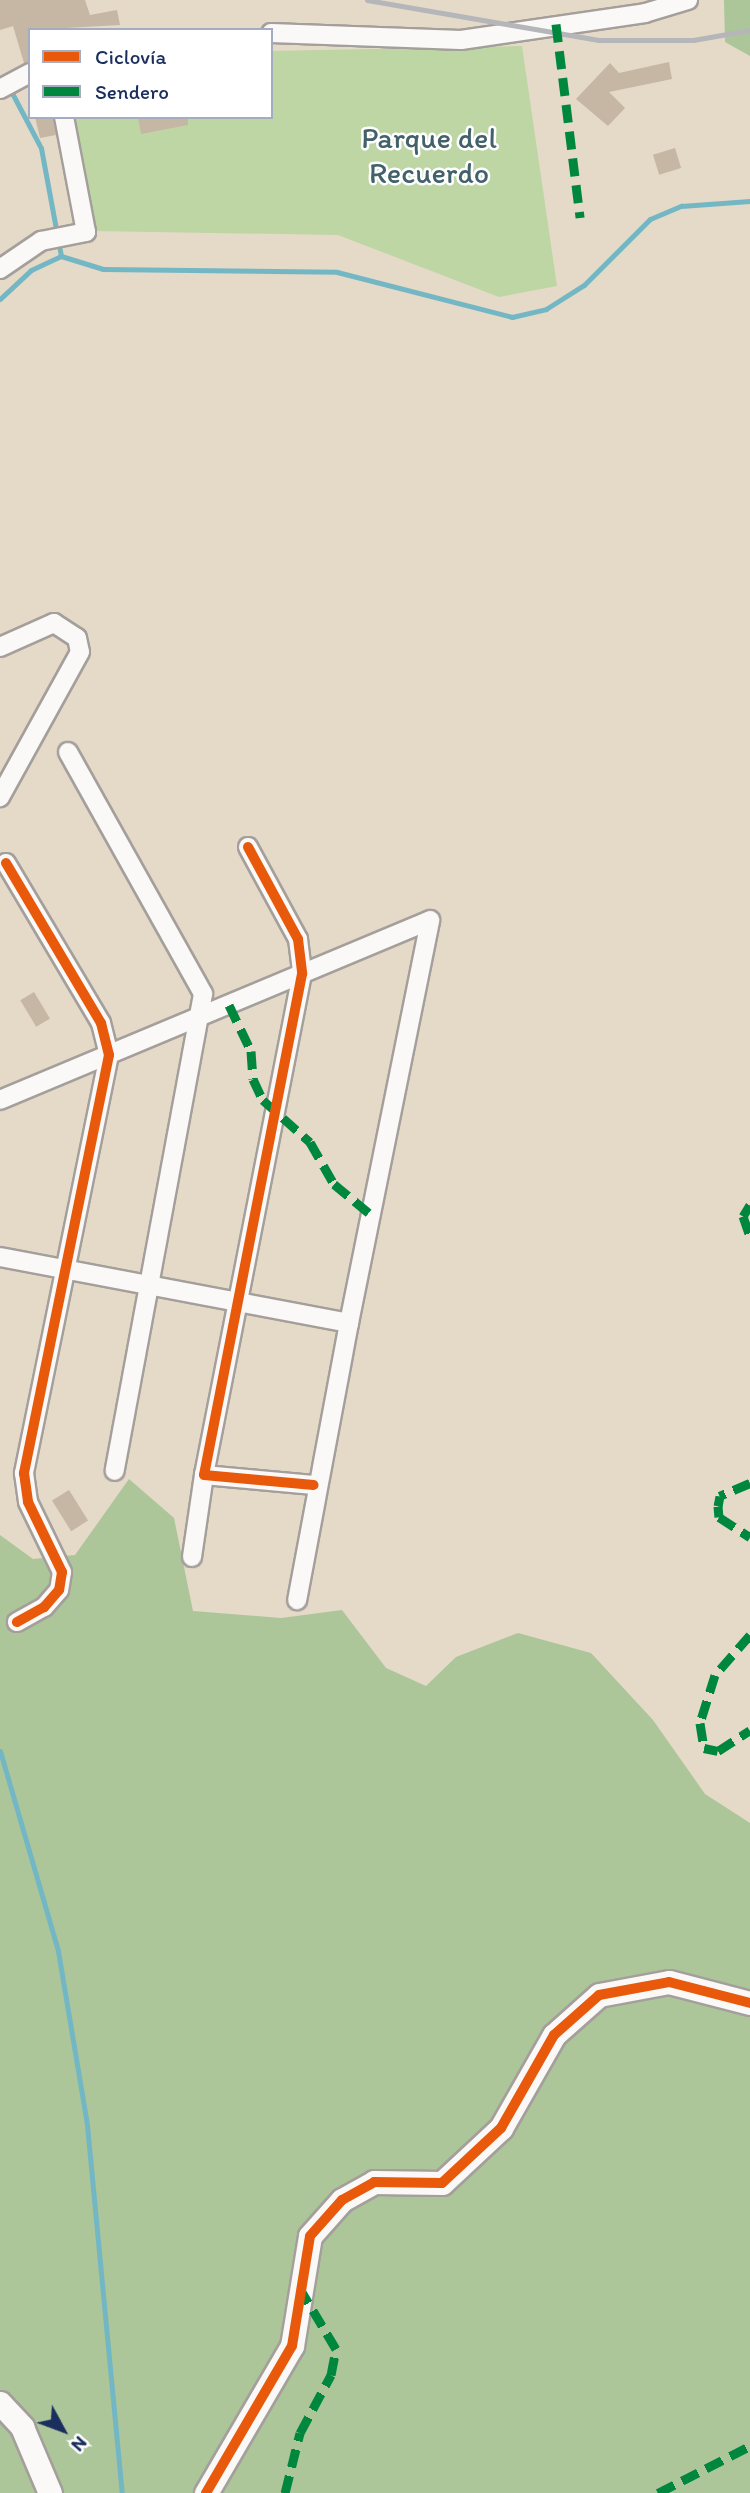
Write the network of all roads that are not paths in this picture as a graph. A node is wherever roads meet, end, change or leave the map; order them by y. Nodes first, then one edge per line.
1 (688, 0) edge
2 (273, 33) edge
3 (28, 74) edge
4 (0, 89) edge
5 (64, 119) edge
6 (0, 269) edge
7 (0, 647) edge
8 (68, 752) dead end
9 (0, 797) edge
10 (248, 847) dead end
11 (6, 863) dead end
12 (302, 974) junction
13 (201, 1017) junction
14 (109, 1055) junction
15 (0, 1100) edge
16 (0, 1257) edge
17 (61, 1269) junction
18 (147, 1282) junction
19 (237, 1299) junction
20 (349, 1323) junction
21 (115, 1471) dead end
22 (204, 1475) junction
23 (314, 1485) junction
24 (192, 1557) dead end
25 (297, 1600) dead end
26 (17, 1622) dead end
27 (750, 2003) edge
28 (0, 2403) edge
29 (50, 2493) edge
30 (206, 2493) edge

1 - 2 street
3 - 4 street
5 - 6 street
7 - 9 street
8 - 13 street
10 - 12 street
11 - 14 street
12 - 13 street
12 - 19 street
12 - 20 street
13 - 14 street
13 - 18 street
14 - 15 street
14 - 17 street
16 - 17 street
17 - 18 street
17 - 26 street
18 - 19 street
18 - 21 street
19 - 20 street
19 - 22 street
20 - 23 street
22 - 23 street
22 - 24 street
23 - 25 street
27 - 30 street
28 - 29 street

